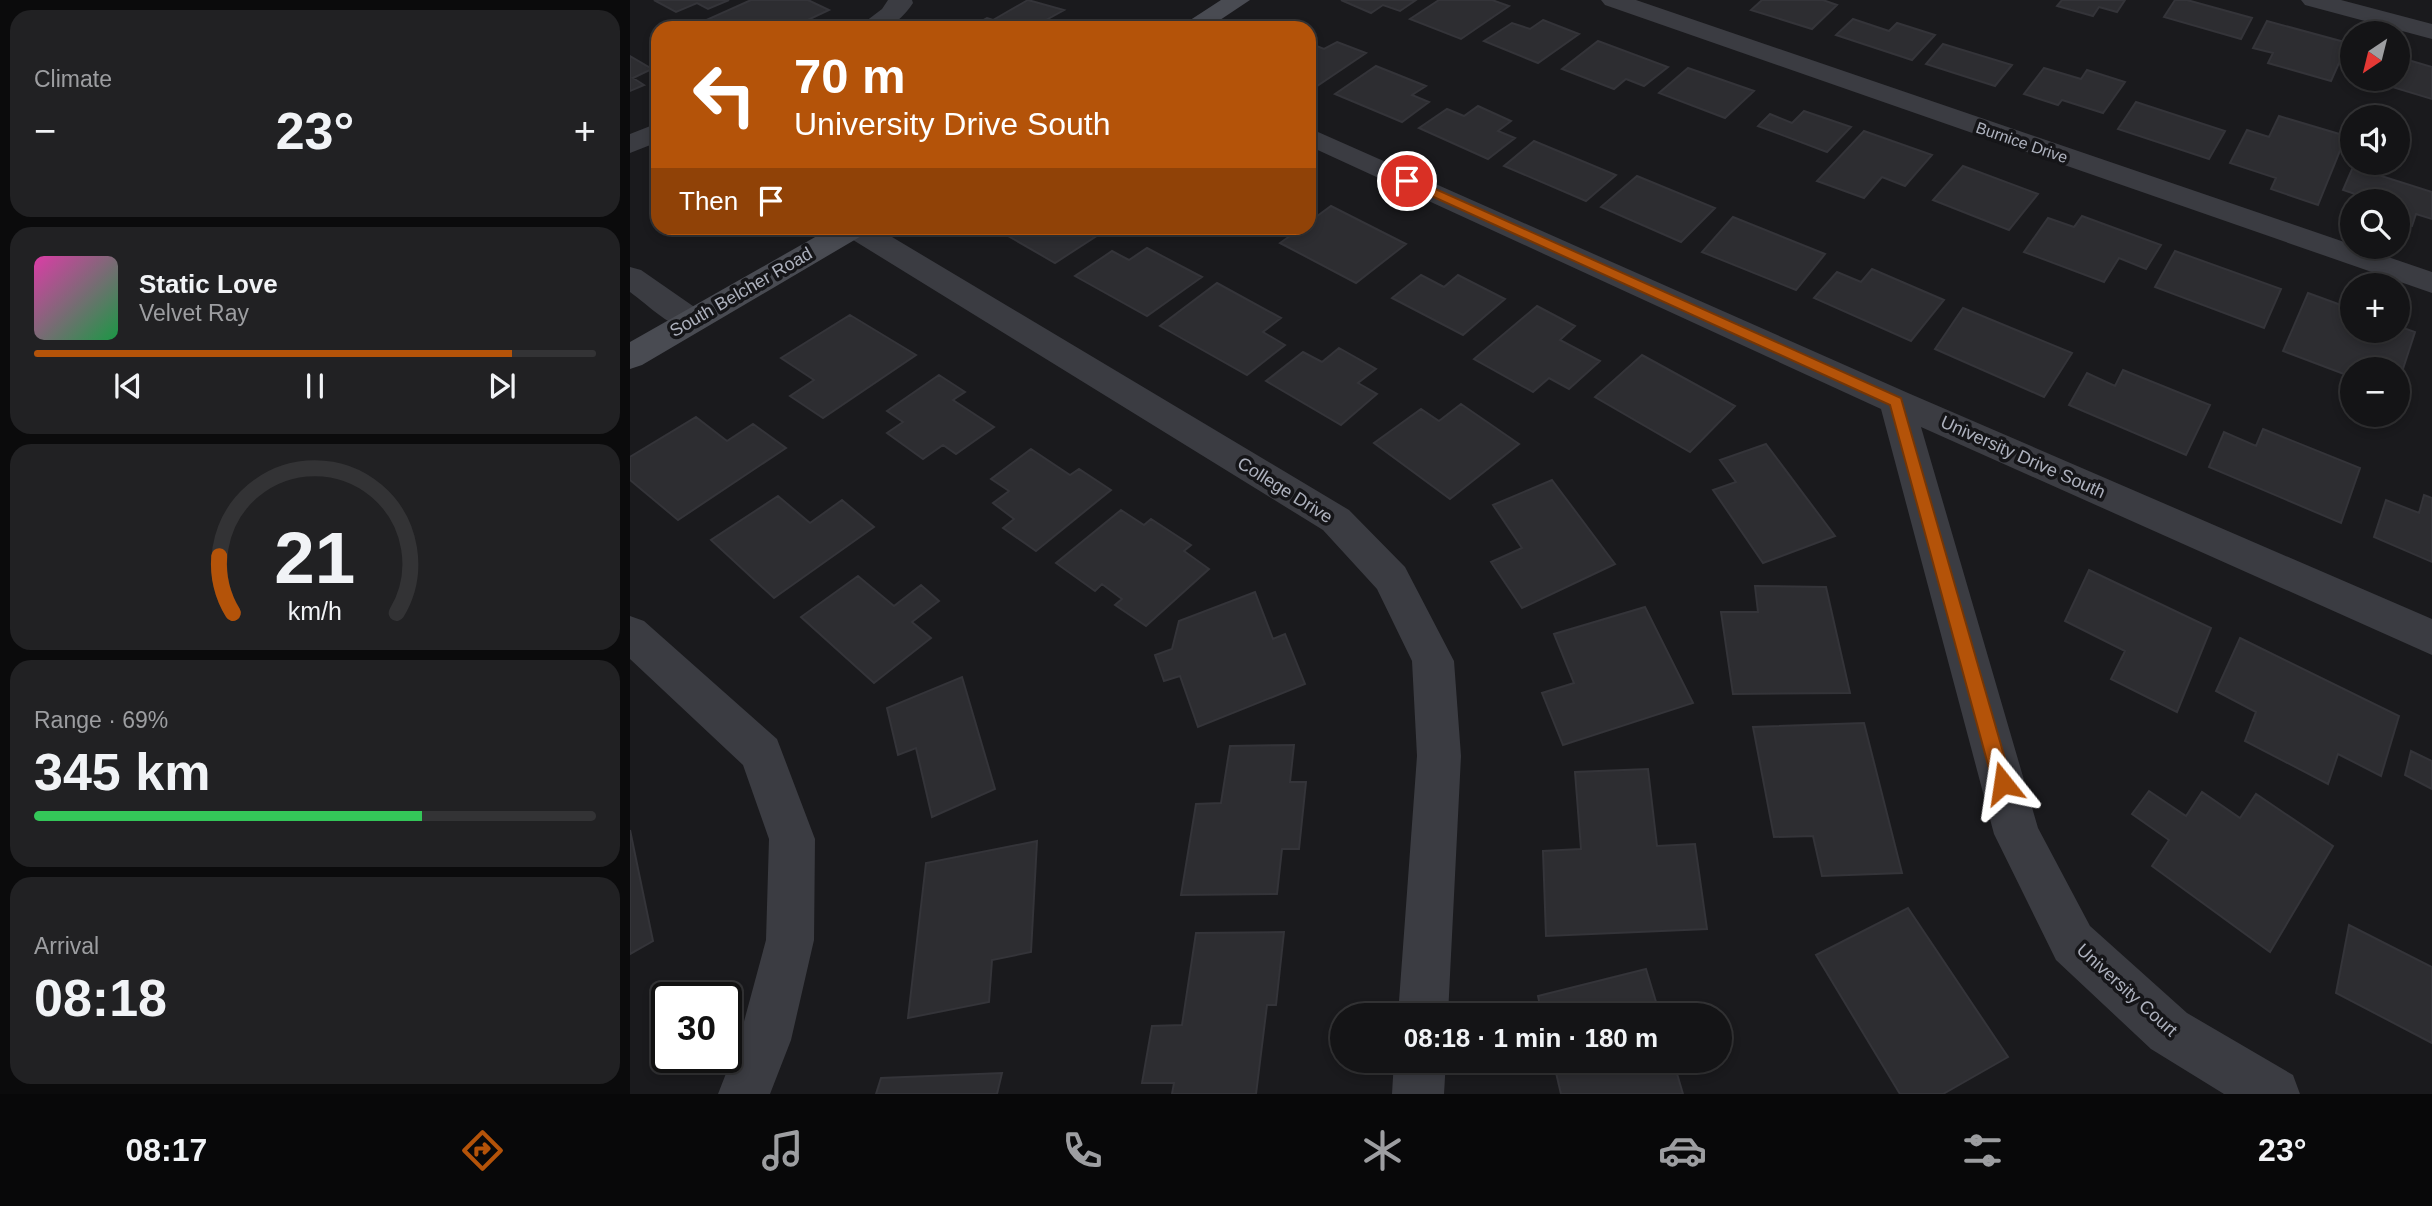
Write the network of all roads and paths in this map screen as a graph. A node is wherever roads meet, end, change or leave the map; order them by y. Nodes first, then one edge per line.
1 (1238, 0) edge
2 (1613, 0) edge
3 (2313, 0) edge
4 (900, 2) edge
5 (880, 21) edge
6 (1202, 21) edge
7 (2432, 32) edge
8 (651, 134) edge
9 (1316, 139) edge
10 (630, 145) edge
11 (842, 235) edge
12 (866, 235) edge
13 (630, 278) edge
14 (2432, 283) edge
15 (692, 321) junction
16 (630, 357) edge
17 (1896, 402) junction
18 (630, 633) edge
19 (2432, 638) edge
20 (1424, 1003) edge
21 (1419, 1073) edge
22 (744, 1094) edge
23 (1418, 1094) edge
24 (2274, 1094) edge

1 - 6 main road
2 - 14 street, Burnice Drive
3 - 7 street
4 - 5 street
8 - 10 street
9 - 17 street, University Drive South
11 - 15 main road, South Belcher Road
12 - 20 street, College Drive
13 - 15 street
15 - 16 main road, South Belcher Road
17 - 19 street, University Drive South
17 - 24 street, University Court
18 - 22 street
21 - 23 street

